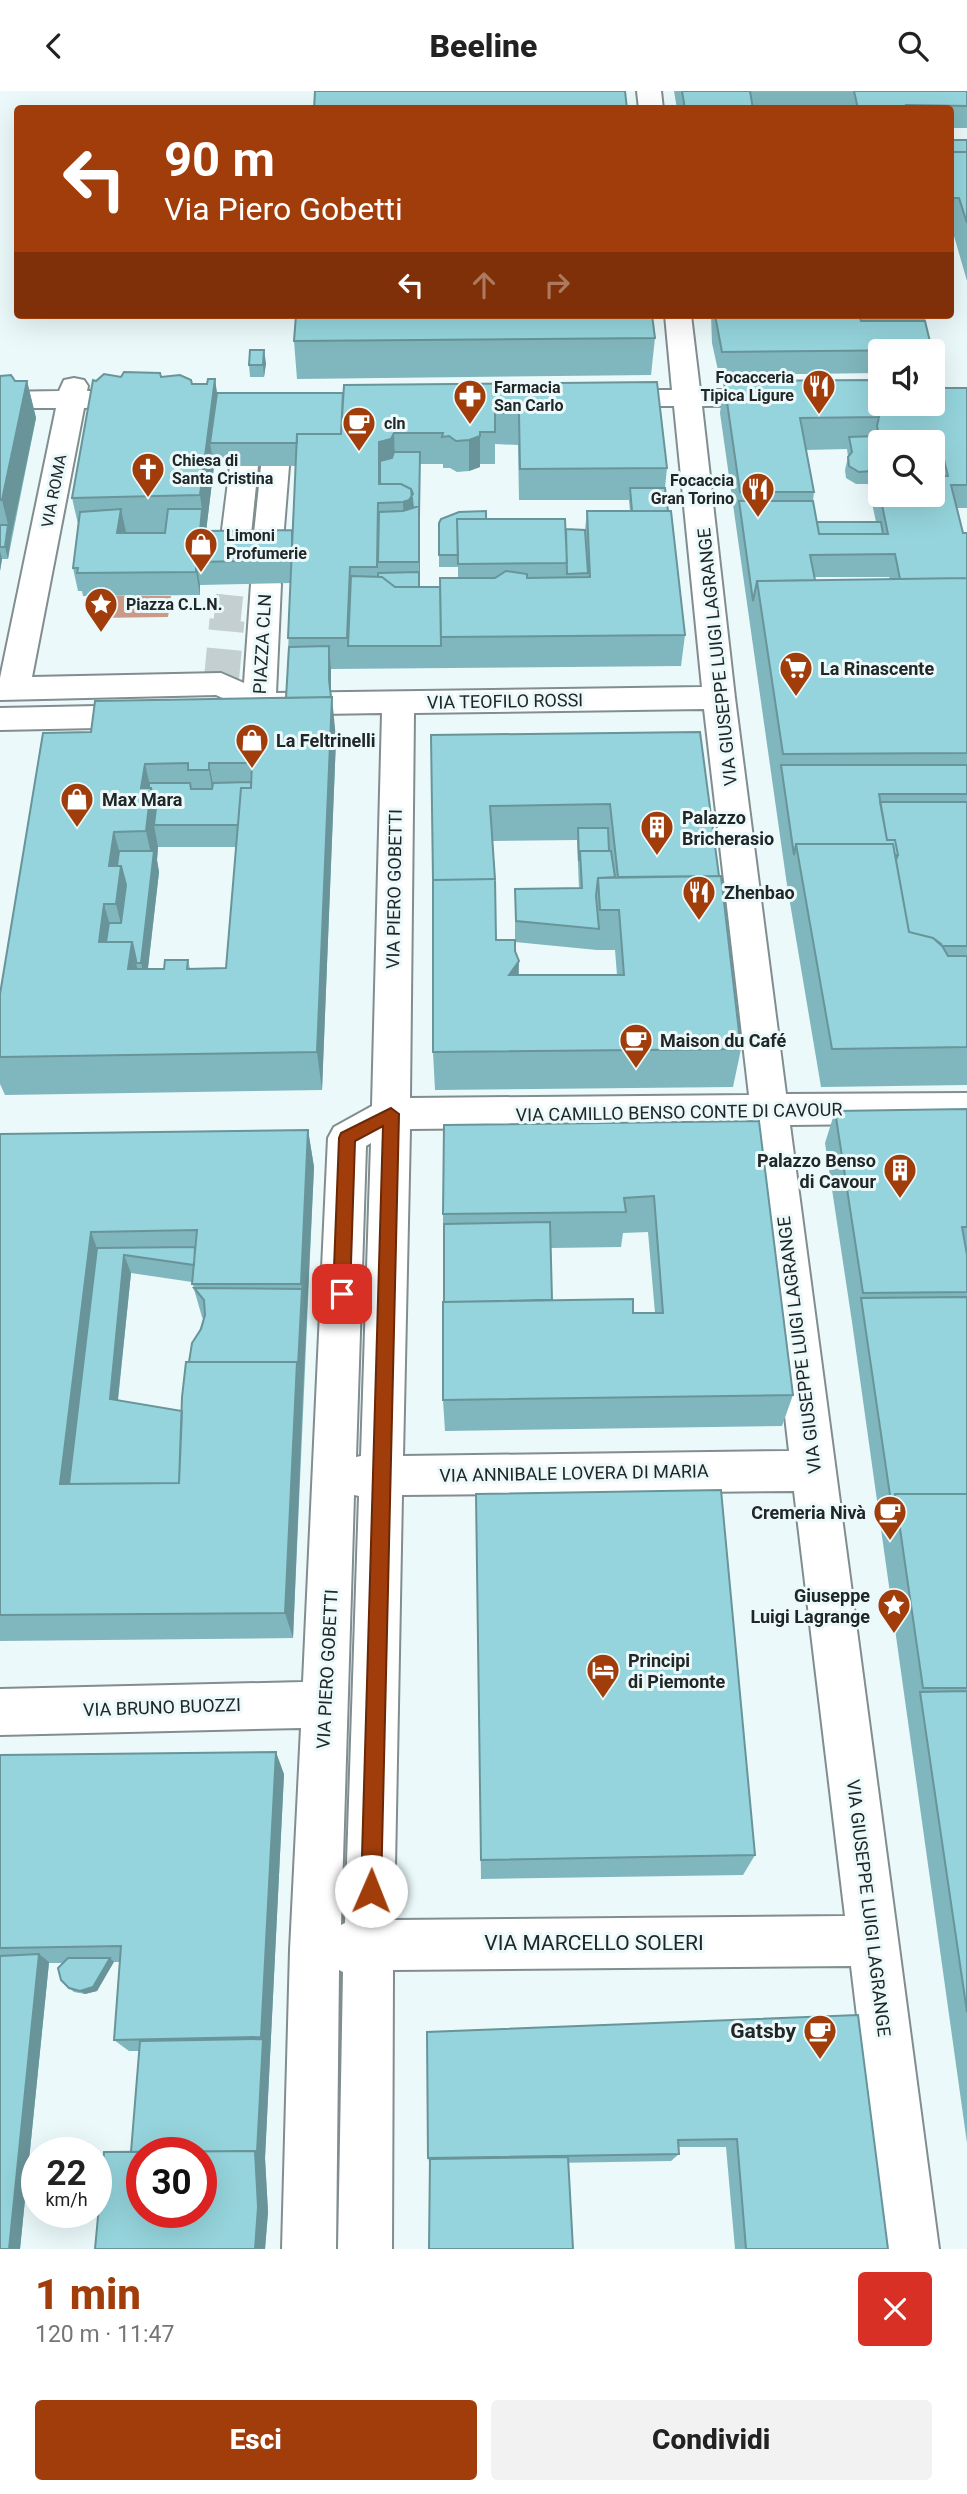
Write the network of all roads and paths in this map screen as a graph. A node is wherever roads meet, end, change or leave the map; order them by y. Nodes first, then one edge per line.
1 (679, 319) edge
2 (73, 393) junction
3 (580, 398) edge
4 (690, 398) junction
5 (868, 398) edge
6 (168, 399) edge
7 (0, 400) edge
8 (244, 466) edge
9 (275, 466) edge
10 (267, 553) tunnel mouth
11 (234, 554) tunnel mouth
12 (266, 584) edge
13 (7, 689) edge
14 (719, 698) junction
15 (398, 702) junction
16 (274, 704) junction
17 (214, 715) edge
18 (174, 716) edge
19 (0, 719) edge
20 (391, 1095) junction
21 (967, 1108) edge
22 (772, 1111) junction
23 (813, 1471) junction
24 (381, 1475) junction
25 (335, 1477) junction
26 (325, 1704) junction
27 (0, 1712) edge
28 (874, 1941) junction
29 (369, 1946) junction
30 (315, 1950) junction
31 (309, 2249) edge
32 (365, 2249) edge
33 (912, 2249) edge

1 - 4 street, VIA GIUSEPPE LUIGI LAGRANGE
2 - 6 street
2 - 7 street
2 - 13 street, VIA ROMA
3 - 4 street
4 - 5 street
4 - 14 street, VIA GIUSEPPE LUIGI LAGRANGE
8 - 11 street
9 - 10 street
12 - 16 street, PIAZZA CLN
13 - 16 street
14 - 15 street, VIA TEOFILO ROSSI
14 - 22 street, VIA GIUSEPPE LUIGI LAGRANGE
15 - 16 street, VIA TEOFILO ROSSI
15 - 20 street, VIA PIERO GOBETTI
16 - 17 street, VIA TEOFILO ROSSI
18 - 19 street
20 - 22 street, VIA CAMILLO BENSO CONTE DI CAVOUR
20 - 24 street
20 - 25 street, VIA PIERO GOBETTI
21 - 22 street, VIA CAMILLO BENSO CONTE DI CAVOUR
22 - 23 street, VIA GIUSEPPE LUIGI LAGRANGE
23 - 24 street, VIA ANNIBALE LOVERA DI MARIA
23 - 28 street, VIA GIUSEPPE LUIGI LAGRANGE
24 - 25 street, VIA ANNIBALE LOVERA DI MARIA
24 - 29 street
25 - 26 street, VIA PIERO GOBETTI
26 - 27 street, VIA BRUNO BUOZZI
26 - 30 street, VIA PIERO GOBETTI
28 - 29 street, VIA MARCELLO SOLERI
28 - 33 street, VIA GIUSEPPE LUIGI LAGRANGE
29 - 30 street, VIA MARCELLO SOLERI
29 - 32 street
30 - 31 street, VIA PIERO GOBETTI

